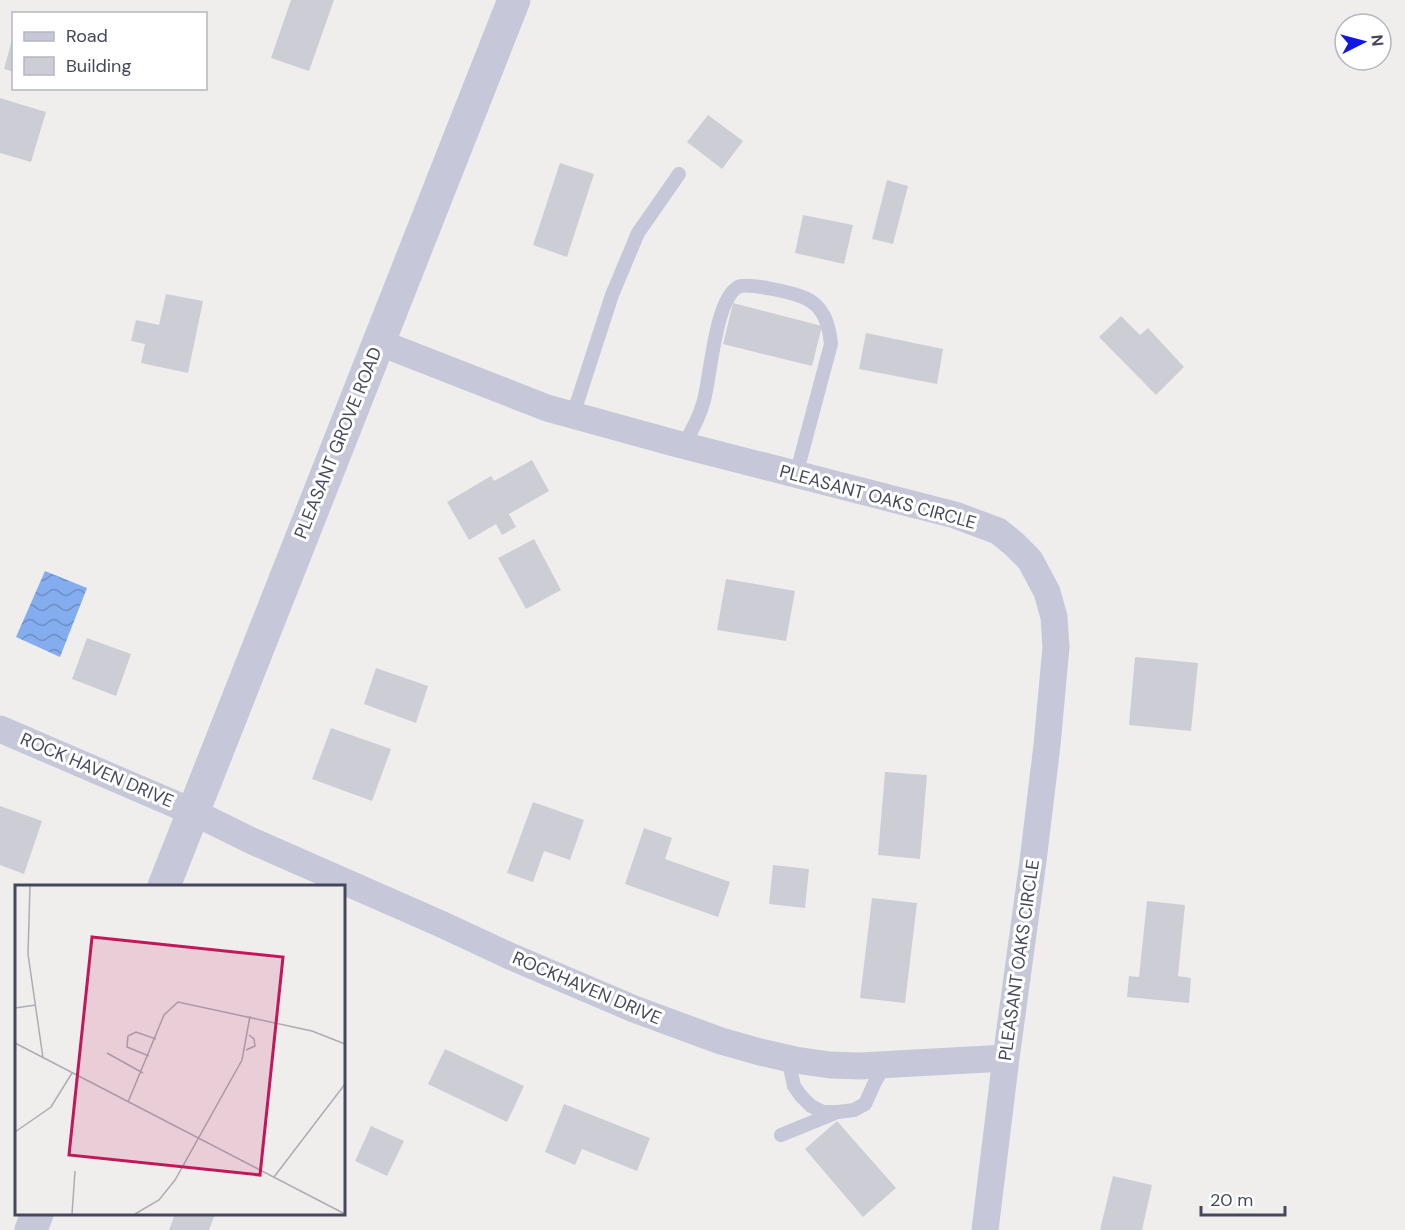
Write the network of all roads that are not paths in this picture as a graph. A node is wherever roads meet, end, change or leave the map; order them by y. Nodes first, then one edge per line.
1 (514, 0) edge
2 (680, 174) dead end
3 (378, 342) junction
4 (573, 415) junction
5 (683, 446) junction
6 (796, 475) junction
7 (0, 729) edge
8 (193, 812) junction
9 (164, 885) edge
10 (788, 1058) junction
11 (1006, 1058) junction
12 (885, 1065) junction
13 (837, 1112) junction
14 (782, 1135) dead end
15 (37, 1215) edge
16 (31, 1230) edge
17 (985, 1230) edge

1 - 3 street, PLEASANT GROVE ROAD
2 - 4 lane
3 - 4 street, PLEASANT OAKS CIRCLE
3 - 8 street, PLEASANT GROVE ROAD
4 - 5 street, PLEASANT OAKS CIRCLE
5 - 6 street, PLEASANT OAKS CIRCLE
5 - 6 lane
6 - 11 street, PLEASANT OAKS CIRCLE
7 - 8 street, ROCK HAVEN DRIVE
8 - 9 street, PLEASANT GROVE ROAD
8 - 10 street, ROCKHAVEN DRIVE
10 - 12 street, ROCKHAVEN DRIVE
10 - 13 lane
11 - 12 street, ROCKHAVEN DRIVE
11 - 17 street, PLEASANT OAKS CIRCLE
12 - 13 lane
13 - 14 lane
15 - 16 street

